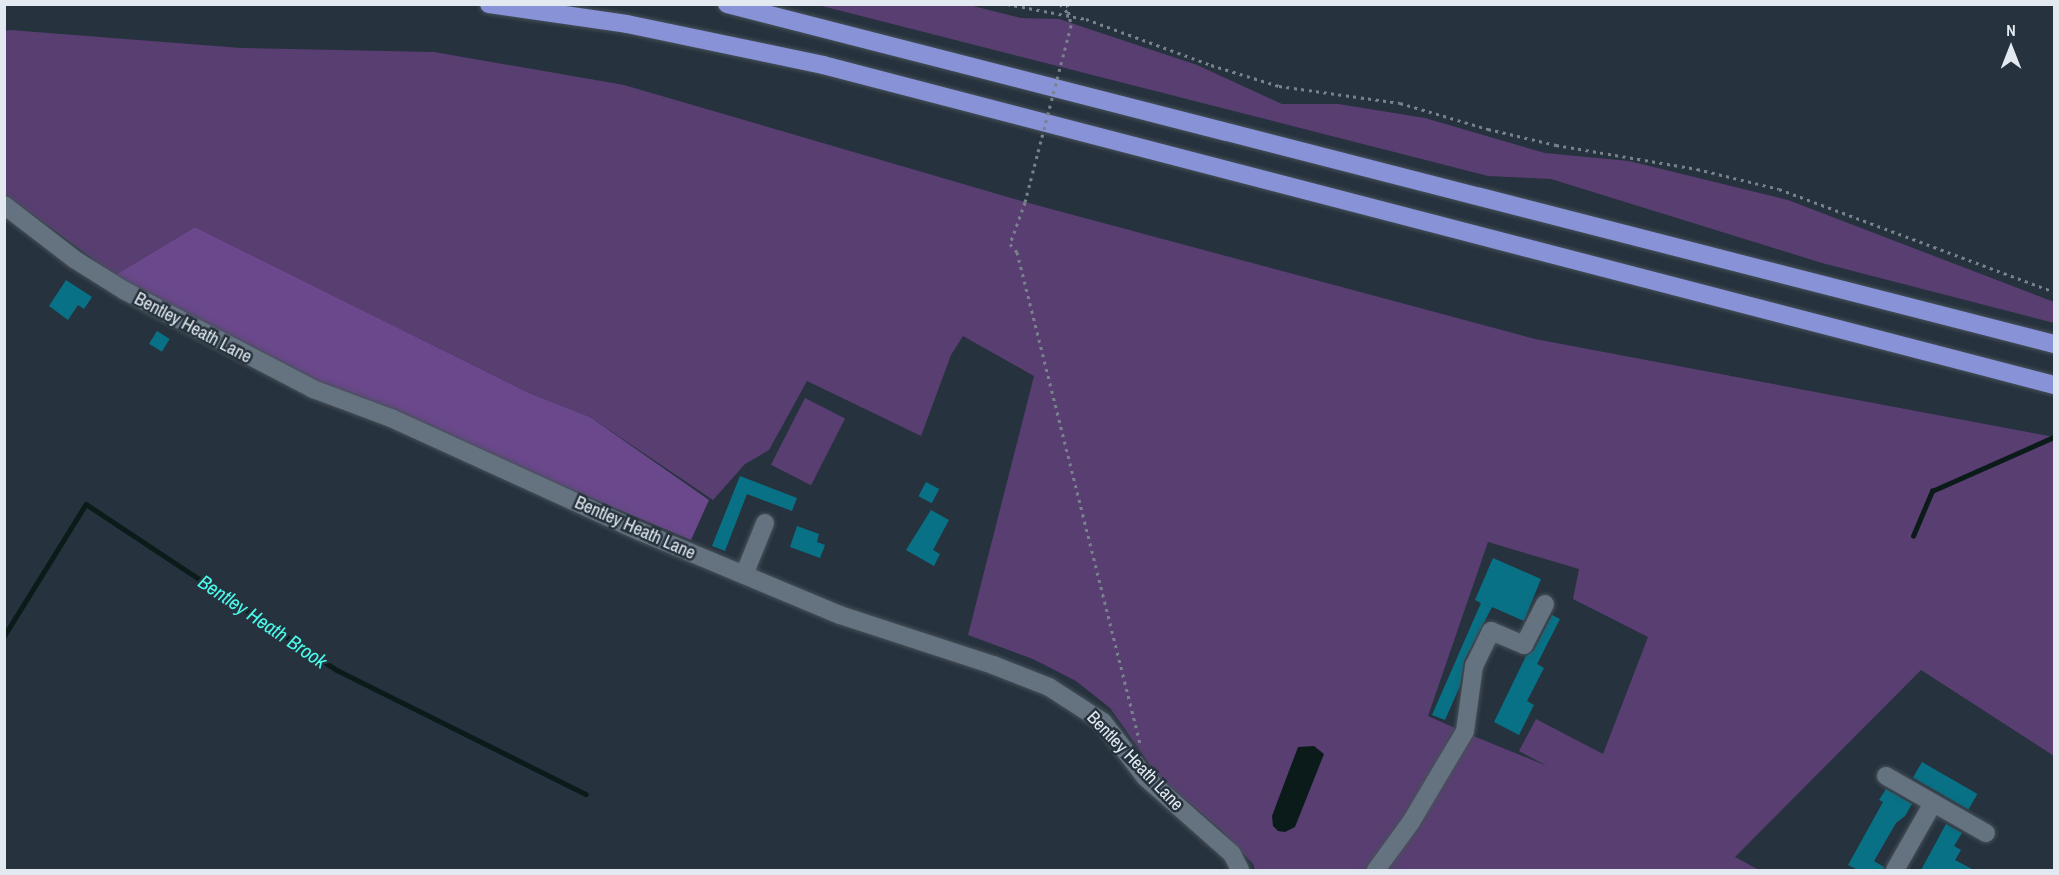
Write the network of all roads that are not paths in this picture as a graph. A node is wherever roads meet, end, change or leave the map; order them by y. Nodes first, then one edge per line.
1 (489, 4) edge
2 (727, 4) edge
3 (4, 205) edge
4 (2055, 344) edge
5 (2055, 385) edge
6 (765, 524) dead end
7 (744, 575) junction
8 (1545, 604) dead end
9 (1886, 776) dead end
10 (1933, 803) junction
11 (1986, 833) dead end
12 (1240, 870) edge
13 (1376, 870) edge
14 (1895, 870) edge

1 - 5 highway
2 - 4 highway
3 - 7 street, Bentley Heath Lane
6 - 7 street
7 - 12 street, Bentley Heath Lane
8 - 13 street
9 - 10 street
10 - 11 street
10 - 14 street

